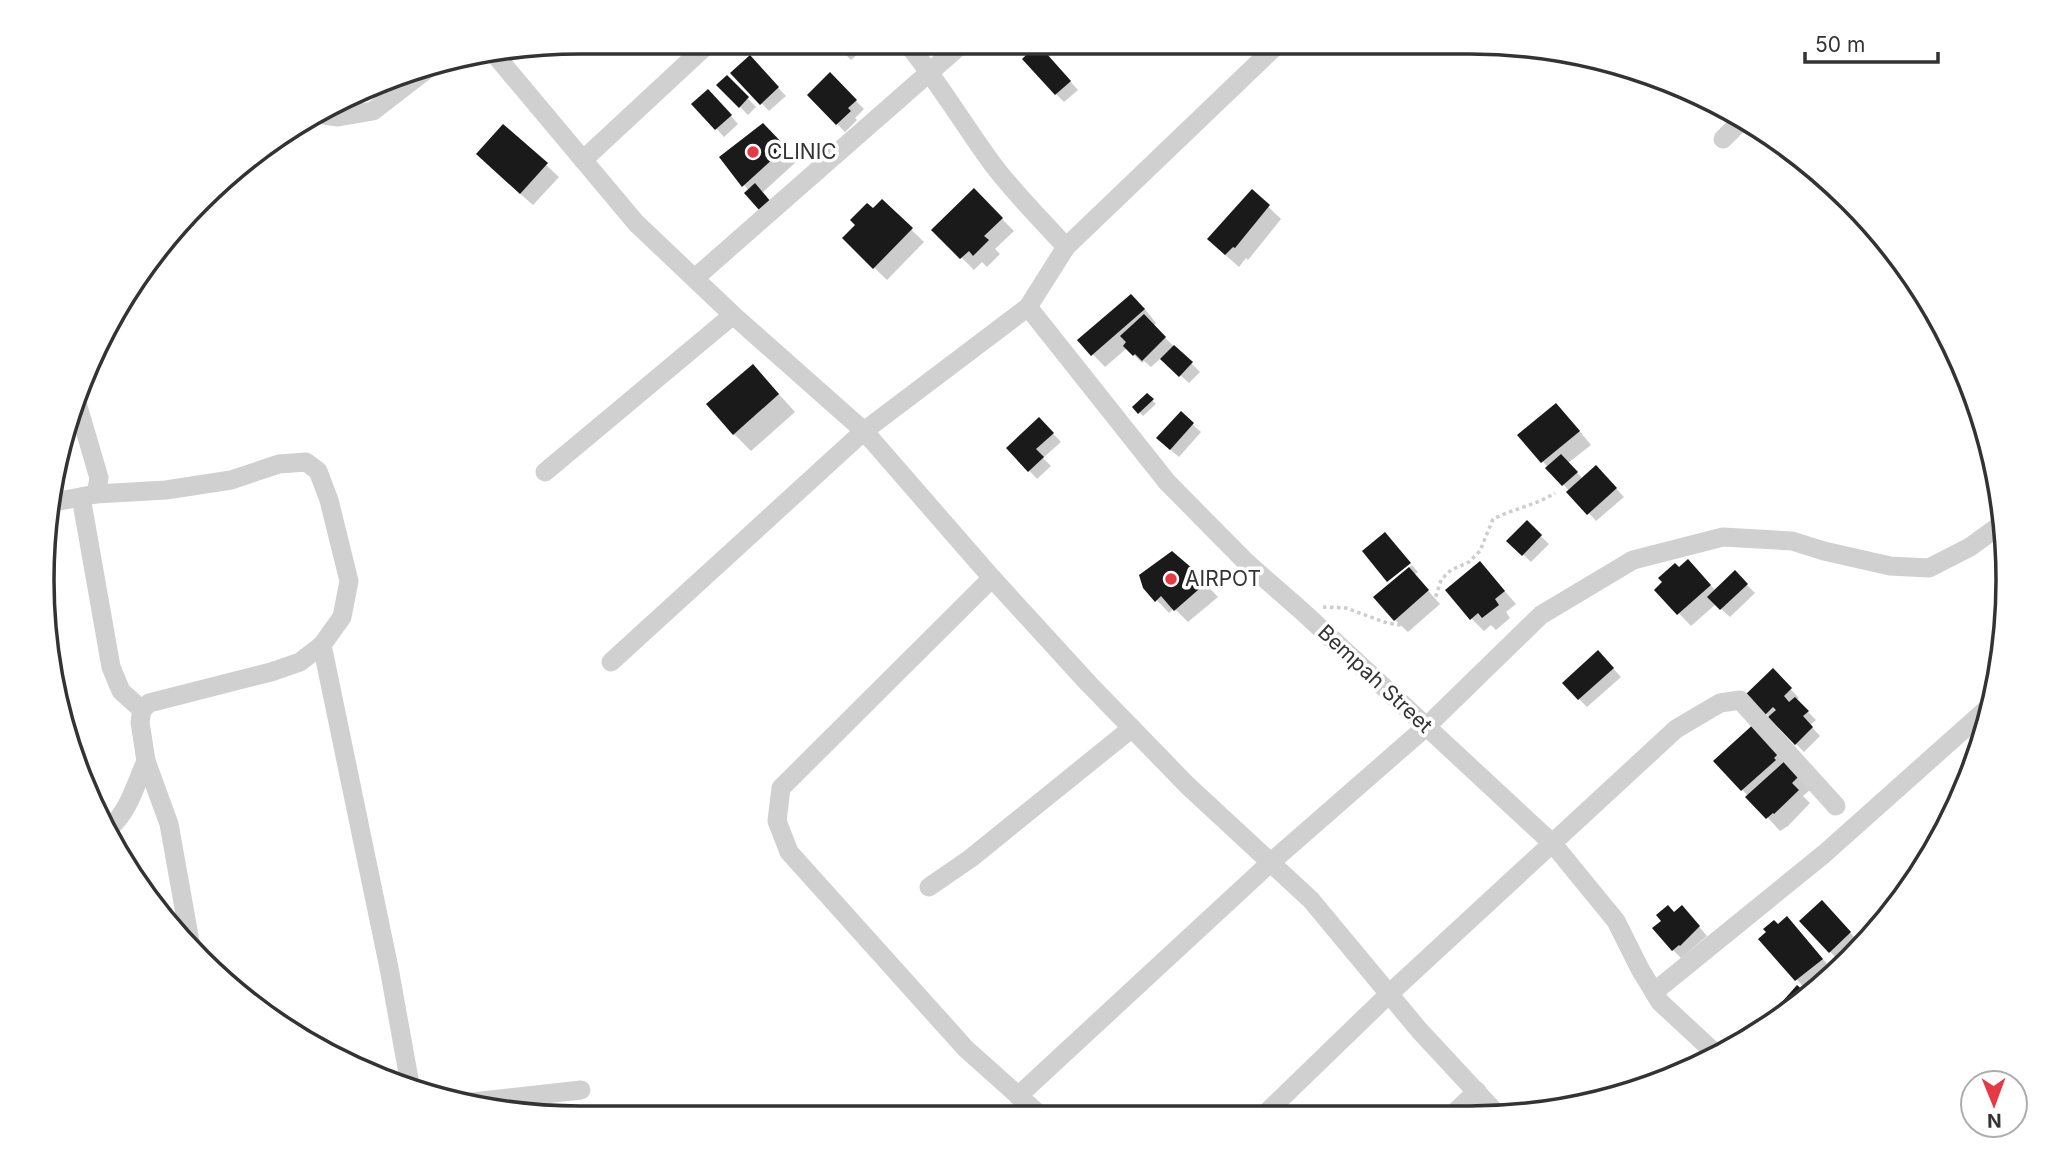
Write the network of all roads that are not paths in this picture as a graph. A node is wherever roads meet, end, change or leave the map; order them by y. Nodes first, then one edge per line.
1 (697, 54) edge
2 (916, 54) edge
3 (950, 54) edge
4 (1268, 54) edge
5 (500, 61) edge
6 (929, 71) junction
7 (410, 82) edge
8 (333, 116) edge
9 (1735, 127) edge
10 (1723, 139) dead end
11 (583, 160) junction
12 (1066, 247) junction
13 (695, 278) junction
14 (1028, 307) junction
15 (733, 315) junction
16 (81, 415) edge
17 (864, 431) junction
18 (545, 472) dead end
19 (88, 496) junction
20 (60, 501) edge
21 (1993, 530) edge
22 (992, 578) junction
23 (322, 645) junction
24 (611, 662) dead end
25 (142, 710) junction
26 (1978, 717) edge
27 (1427, 726) junction
28 (1132, 728) junction
29 (146, 761) junction
30 (1836, 806) dead end
31 (114, 824) edge
32 (1553, 844) junction
33 (1270, 863) junction
34 (929, 887) dead end
35 (188, 930) edge
36 (1654, 992) junction
37 (1389, 994) junction
38 (1710, 1048) edge
39 (409, 1077) edge
40 (581, 1090) dead end
41 (1476, 1091) junction
42 (1018, 1096) junction
43 (498, 1099) edge
44 (1489, 1105) edge
45 (1030, 1106) edge
46 (1273, 1106) edge
47 (1461, 1106) edge

1 - 11 street
2 - 6 street
3 - 6 street
4 - 12 street
5 - 11 street
6 - 12 street
6 - 13 street
7 - 8 street
9 - 10 street
11 - 13 street
12 - 14 street
13 - 15 street
14 - 17 street
14 - 27 street, Bempah Street
15 - 17 street
15 - 18 street
16 - 19 street
17 - 22 street
17 - 24 street
19 - 20 street
19 - 23 street
19 - 25 street
21 - 27 street
22 - 28 street
22 - 42 street
23 - 25 street
23 - 39 street
25 - 29 street
26 - 36 street
27 - 32 street, Bempah Street
27 - 33 street
28 - 33 street
28 - 34 street
29 - 31 street
29 - 35 street
30 - 32 street
32 - 36 street, Bempah Street
32 - 37 street
33 - 37 street
33 - 42 street
36 - 38 street, Bempah Street
37 - 41 street
37 - 46 street
40 - 43 street
41 - 44 street
41 - 47 street
42 - 45 street

